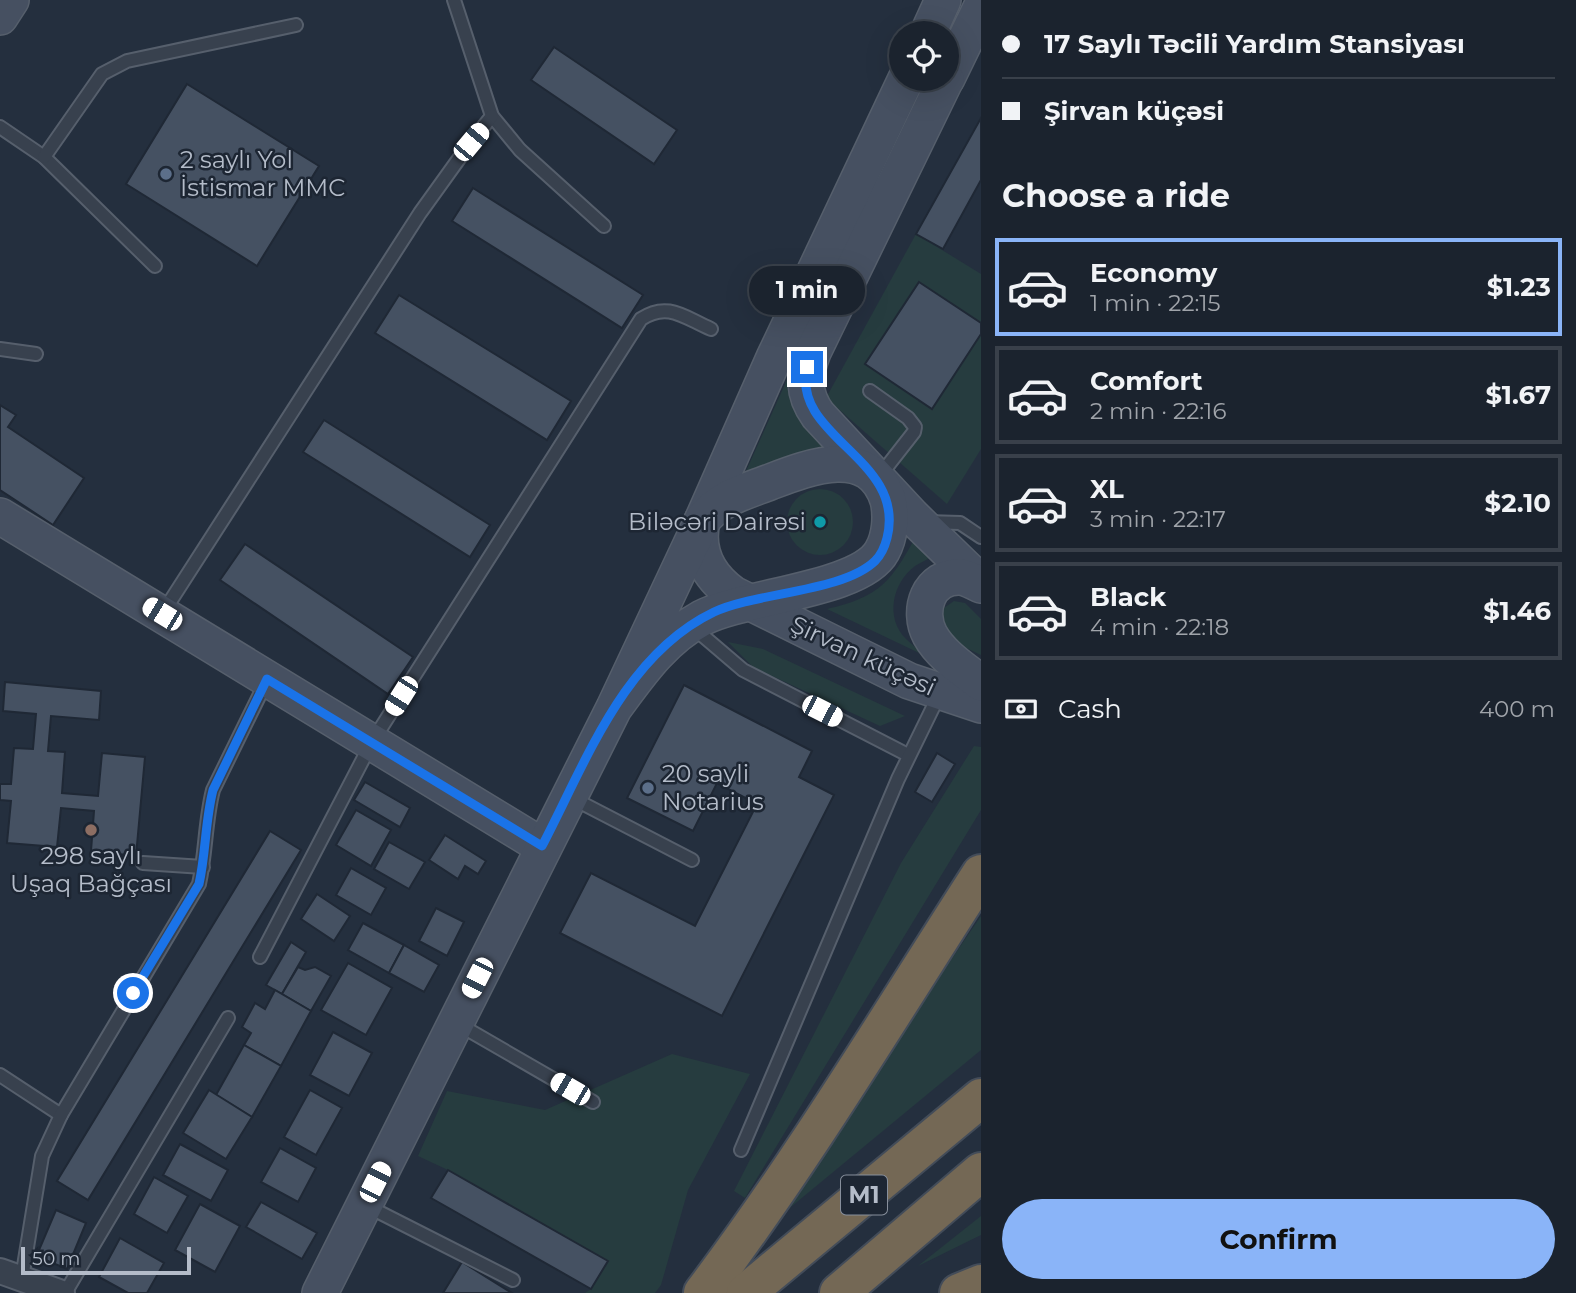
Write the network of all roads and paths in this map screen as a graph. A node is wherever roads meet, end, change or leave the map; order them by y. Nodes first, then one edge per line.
1 (11, 0) edge
2 (454, 0) edge
3 (943, 0) edge
4 (981, 9) edge
5 (0, 17) edge
6 (933, 21) edge
7 (296, 25) dead end
8 (959, 54) edge
9 (900, 91) edge
10 (941, 91) edge
11 (492, 116) junction
12 (0, 127) edge
13 (44, 157) junction
14 (604, 226) dead end
15 (155, 266) dead end
16 (711, 329) dead end
17 (0, 349) edge
18 (36, 354) dead end
19 (870, 391) dead end
20 (878, 479) junction
21 (0, 516) edge
22 (702, 521) junction
23 (918, 522) junction
24 (981, 537) edge
25 (981, 584) edge
26 (747, 601) junction
27 (162, 614) junction
28 (682, 630) junction
29 (267, 679) junction
30 (981, 683) edge
31 (940, 693) junction
32 (981, 705) edge
33 (614, 708) junction
34 (372, 742) junction
35 (908, 755) junction
36 (569, 796) junction
37 (542, 846) junction
38 (692, 860) dead end
39 (143, 863) dead end
40 (203, 867) junction
41 (981, 874) edge
42 (260, 957) dead end
43 (228, 1018) dead end
44 (455, 1022) junction
45 (0, 1075) edge
46 (981, 1098) edge
47 (593, 1102) dead end
48 (61, 1115) junction
49 (741, 1150) dead end
50 (981, 1172) edge
51 (364, 1204) junction
52 (11, 1275) edge
53 (513, 1280) dead end
54 (981, 1284) edge
55 (64, 1293) edge
56 (320, 1293) edge
57 (703, 1293) edge
58 (746, 1293) edge
59 (839, 1293) edge
60 (959, 1293) edge

1 - 5 street
2 - 11 lane
3 - 6 street
4 - 8 street
7 - 13 lane
9 - 22 street
10 - 20 street
11 - 14 lane
11 - 27 lane
12 - 13 lane
13 - 15 lane
16 - 34 lane
17 - 18 lane
19 - 20 lane
20 - 22 street
20 - 23 street
20 - 26 street
21 - 27 street
22 - 26 street
22 - 33 street
23 - 24 lane
23 - 25 street
25 - 30 street
26 - 28 street
26 - 31 street, Şirvan küçəsi
27 - 29 street
28 - 33 street
28 - 35 lane
29 - 34 street
29 - 40 lane
31 - 32 street, Şirvan küçəsi
31 - 35 lane
33 - 36 street
34 - 37 street
34 - 42 lane
35 - 49 lane
36 - 37 street
36 - 38 lane
37 - 44 street
39 - 40 lane
40 - 48 lane
41 - 57 highway
43 - 55 lane
44 - 47 lane
44 - 51 street
45 - 48 lane
46 - 58 highway, M1
48 - 52 lane
50 - 59 highway, M1
51 - 53 lane
51 - 56 street
52 - 55 street
54 - 60 highway

